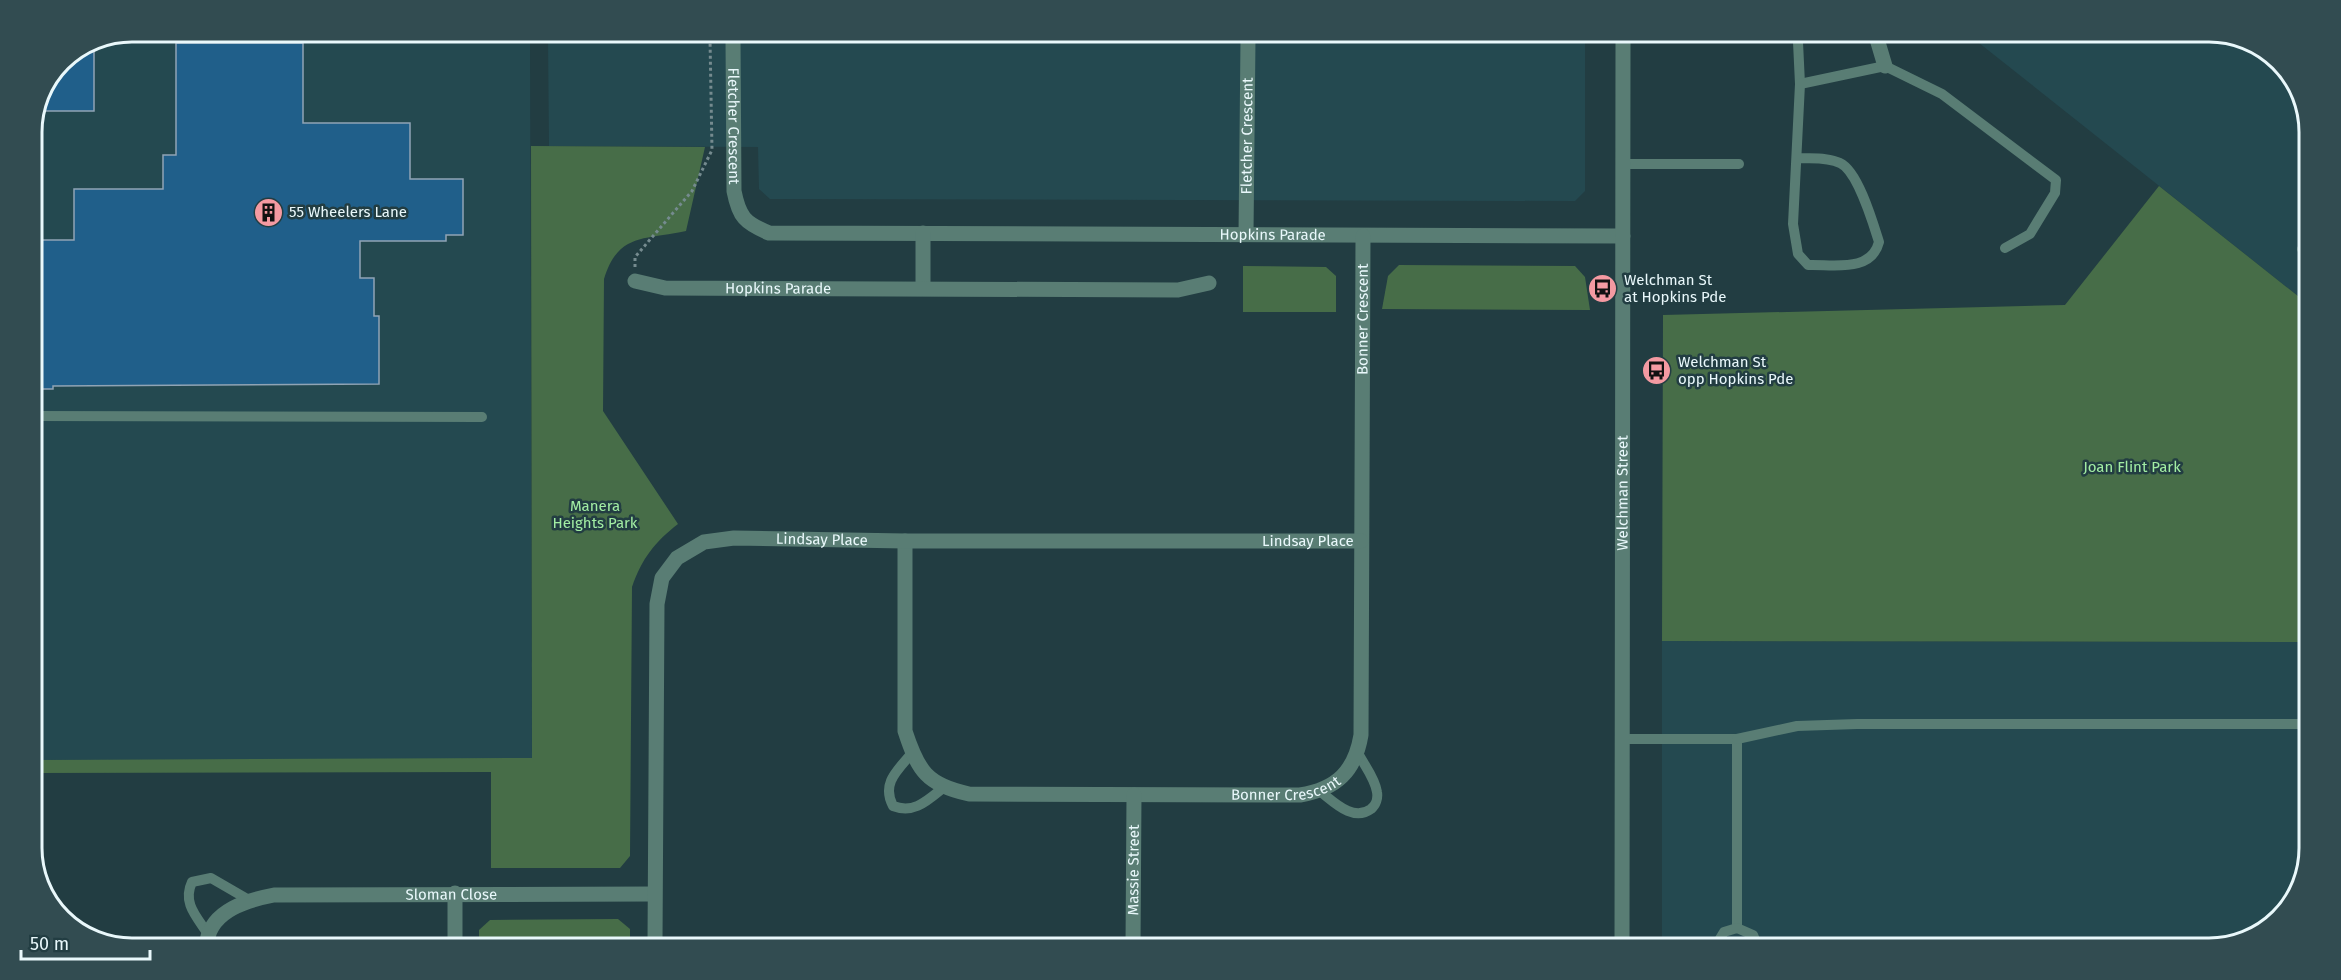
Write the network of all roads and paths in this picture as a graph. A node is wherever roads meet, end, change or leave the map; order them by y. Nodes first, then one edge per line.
1 (710, 42) edge
2 (733, 42) edge
3 (1248, 42) edge
4 (1623, 42) edge
5 (1798, 42) dead end
6 (1878, 42) edge
7 (1885, 66) junction
8 (1800, 84) junction
9 (1798, 158) junction
10 (1623, 164) junction
11 (1739, 164) dead end
12 (738, 211) joint
13 (923, 233) junction
14 (1246, 234) junction
15 (1363, 236) junction
16 (1623, 236) junction
17 (2005, 248) dead end
18 (635, 280) joint
19 (1209, 283) dead end
20 (923, 288) junction
21 (42, 416) edge
22 (482, 417) dead end
23 (905, 541) junction
24 (1361, 541) junction
25 (2299, 724) edge
26 (1623, 739) junction
27 (1737, 739) junction
28 (912, 753) junction
29 (1358, 753) junction
30 (943, 788) junction
31 (1321, 792) junction
32 (1134, 795) junction
33 (455, 893) junction
34 (654, 894) junction
35 (249, 900) junction
36 (1737, 928) junction
37 (208, 938) edge
38 (454, 938) edge
39 (655, 938) edge
40 (1133, 938) edge
41 (1622, 938) edge
42 (1720, 938) edge
43 (1754, 938) edge

1 - 18 path
2 - 12 street, Fletcher Crescent
3 - 14 street, Fletcher Crescent
4 - 10 street, Welchman Street
5 - 8 lane
6 - 7 street
7 - 8 lane
7 - 17 lane
8 - 9 lane
9 - 9 lane
10 - 11 lane
10 - 16 street, Welchman Street
12 - 13 street, Hopkins Parade
13 - 14 street, Hopkins Parade
13 - 20 street
14 - 15 street, Hopkins Parade
15 - 16 street, Hopkins Parade
15 - 24 street, Bonner Crescent
16 - 26 street, Welchman Street
18 - 20 street, Hopkins Parade
19 - 20 street, Hopkins Parade
21 - 22 lane
23 - 24 street, Lindsay Place
23 - 28 street
23 - 34 street, Lindsay Place
24 - 29 street, Bonner Crescent
25 - 27 lane
26 - 27 lane
26 - 41 street, Welchman Street
27 - 36 lane
28 - 30 street
28 - 30 lane
29 - 31 street, Bonner Crescent
29 - 31 lane
30 - 32 street, Bonner Crescent
31 - 32 street, Bonner Crescent
32 - 40 street, Massie Street
33 - 34 street, Sloman Close
33 - 35 street, Sloman Close
33 - 38 street
34 - 39 street, Lindsay Place
35 - 37 street, Sloman Close
35 - 37 lane, Sloman Close
36 - 42 lane
36 - 43 lane

